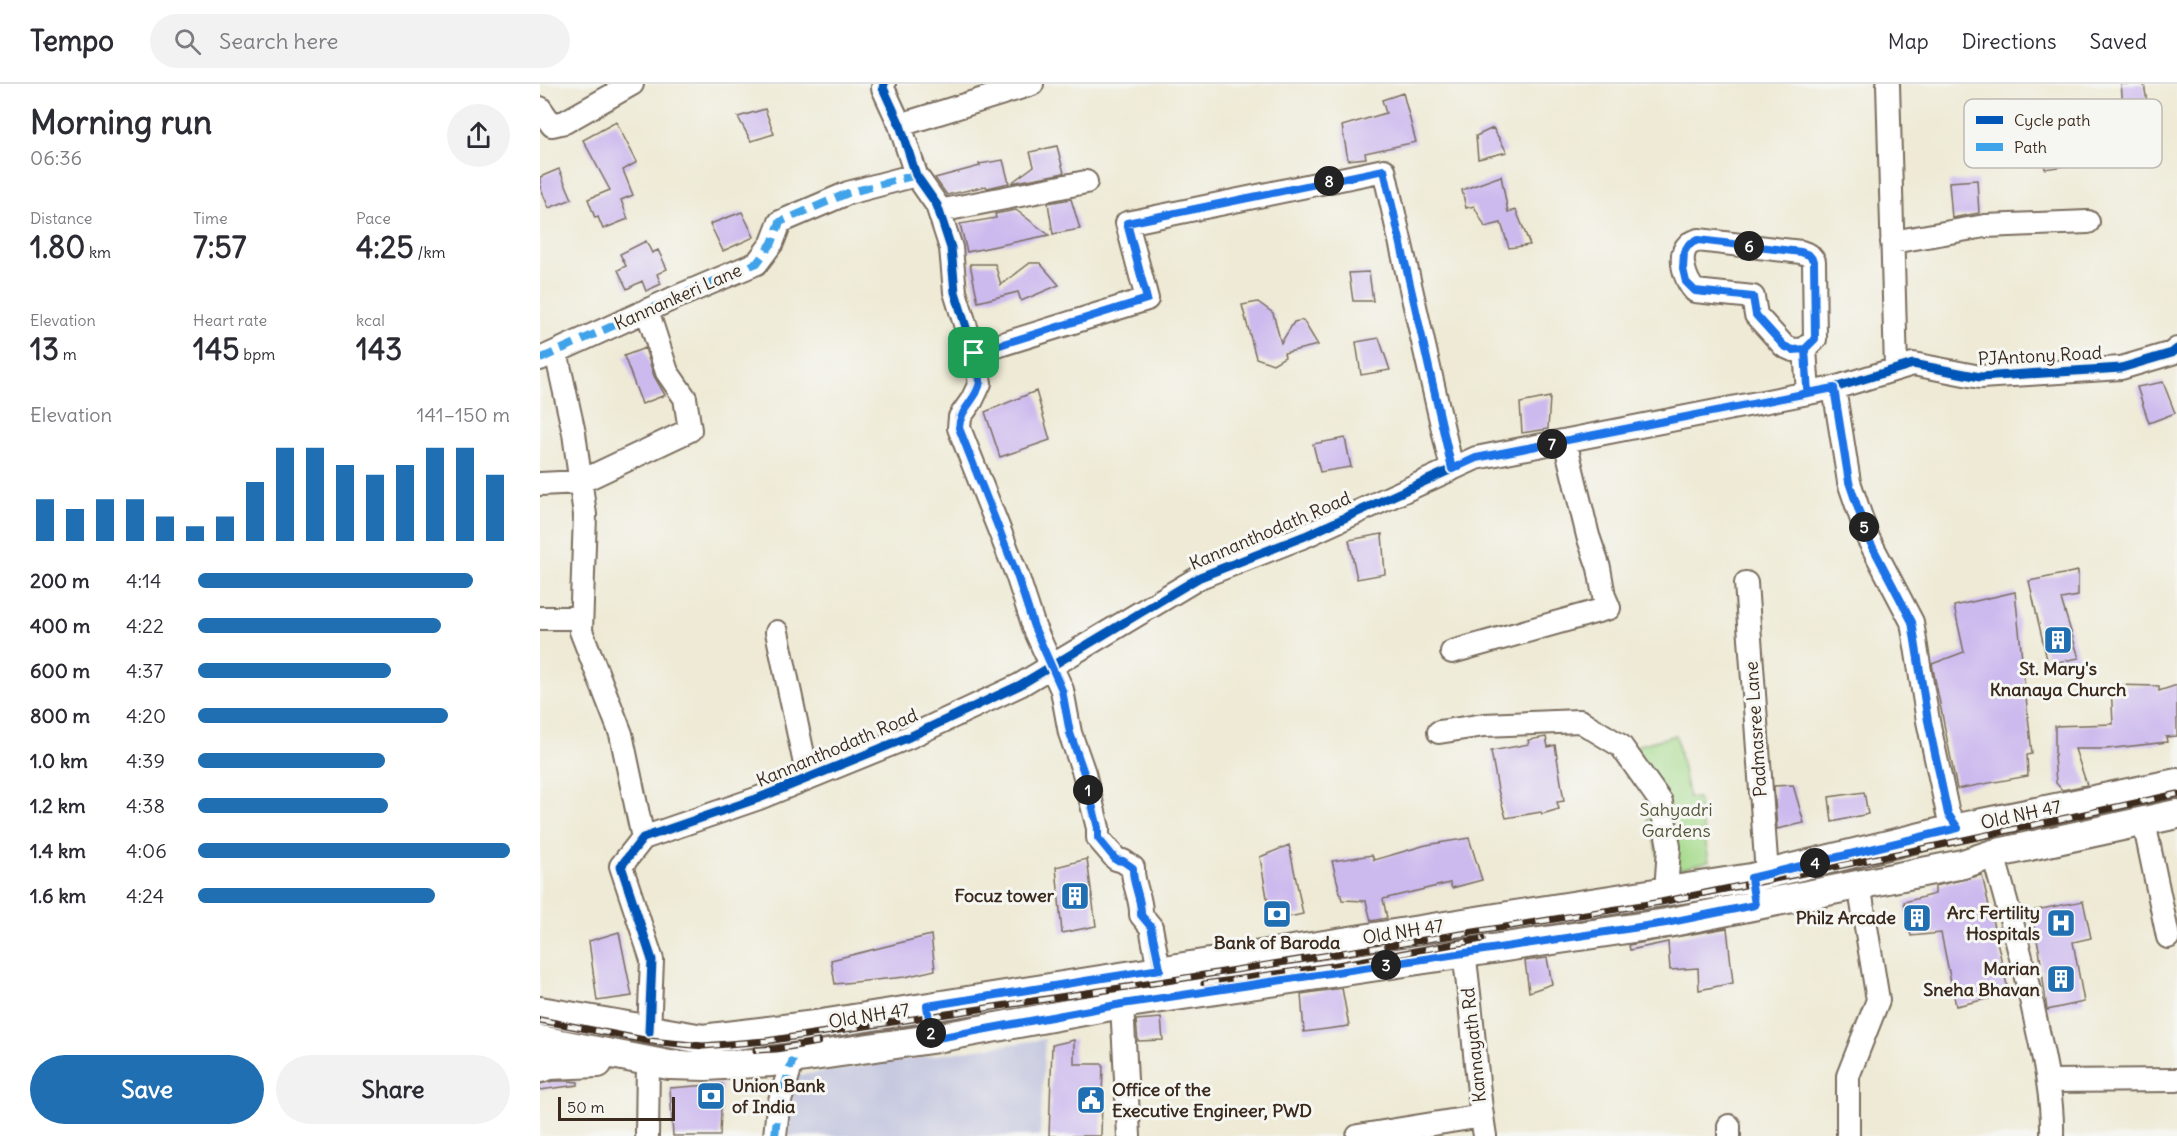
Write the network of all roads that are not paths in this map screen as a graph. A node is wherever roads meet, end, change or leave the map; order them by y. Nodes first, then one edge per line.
1 (632, 84) edge
2 (884, 84) edge
3 (1032, 84) edge
4 (1888, 84) edge
5 (540, 108) edge
6 (900, 125) junction
7 (916, 176) junction
8 (1086, 182) dead end
9 (939, 212) junction
10 (2088, 222) dead end
11 (1892, 242) junction
12 (647, 310) junction
13 (1805, 349) junction
14 (2177, 349) edge
15 (974, 353) junction
16 (548, 356) edge
17 (1896, 368) junction
18 (1834, 388) junction
19 (1808, 393) junction
20 (1565, 441) junction
21 (1452, 469) junction
22 (580, 482) junction
23 (540, 484) edge
24 (1746, 584) dead end
25 (540, 618) edge
26 (581, 618) junction
27 (777, 632) dead end
28 (1452, 652) dead end
29 (1051, 667) junction
30 (1438, 732) dead end
31 (808, 778) junction
32 (2177, 783) edge
33 (2177, 814) edge
34 (2144, 822) junction
35 (1958, 828) junction
36 (643, 838) junction
37 (1993, 854) junction
38 (1859, 884) junction
39 (1758, 886) junction
40 (1666, 892) junction
41 (2168, 938) dead end
42 (1464, 954) junction
43 (1160, 969) junction
44 (1122, 1004) junction
45 (927, 1006) junction
46 (540, 1011) edge
47 (636, 1029) junction
48 (932, 1039) junction
49 (540, 1040) edge
50 (793, 1059) junction
51 (648, 1062) junction
52 (540, 1068) edge
53 (2177, 1080) edge
54 (2048, 1082) junction
55 (1483, 1126) edge
56 (647, 1136) edge
57 (775, 1136) edge
58 (1129, 1136) edge
59 (1358, 1136) edge
60 (1848, 1136) edge
61 (2052, 1136) edge

1 - 5 street
2 - 6 street
3 - 6 street
4 - 11 street
6 - 7 street
7 - 9 street
7 - 12 street, Kannankeri Lane
8 - 9 street
9 - 15 street
10 - 11 street
11 - 17 street
12 - 16 street, Kannankeri Lane
12 - 22 street
13 - 13 street
13 - 19 street
14 - 17 street, PJAntony Road
15 - 21 street
15 - 29 street
16 - 22 street
17 - 18 street, PJAntony Road
18 - 19 street, Kannanthodath Road
18 - 35 street
19 - 20 street, Kannanthodath Road
20 - 21 street, Kannanthodath Road
20 - 28 street
21 - 29 street, Kannanthodath Road
22 - 23 street
22 - 26 street
24 - 39 street, Padmasree Lane
25 - 26 street
26 - 36 street
27 - 31 street
29 - 31 street, Kannanthodath Road
29 - 43 street
30 - 40 street
31 - 36 street, Kannanthodath Road
32 - 35 main road, Old NH 47
33 - 34 main road, Old NH 47
34 - 37 main road, Old NH 47
34 - 41 street
35 - 39 main road, Old NH 47
36 - 47 street
37 - 38 main road, Old NH 47
37 - 54 street
38 - 39 main road, Old NH 47
38 - 60 street
39 - 40 main road, Old NH 47
39 - 42 main road, Old NH 47
40 - 43 main road, Old NH 47
42 - 44 main road, Old NH 47
42 - 55 street, Kannayath Rd
43 - 45 main road, Old NH 47
44 - 48 main road, Old NH 47
44 - 58 street
45 - 47 main road, Old NH 47
45 - 48 main road
46 - 47 main road, Old NH 47
48 - 50 main road, Old NH 47
49 - 51 main road
50 - 51 main road, Old NH 47
50 - 57 street
51 - 52 main road
51 - 56 street
53 - 54 street
54 - 61 street
55 - 59 street

